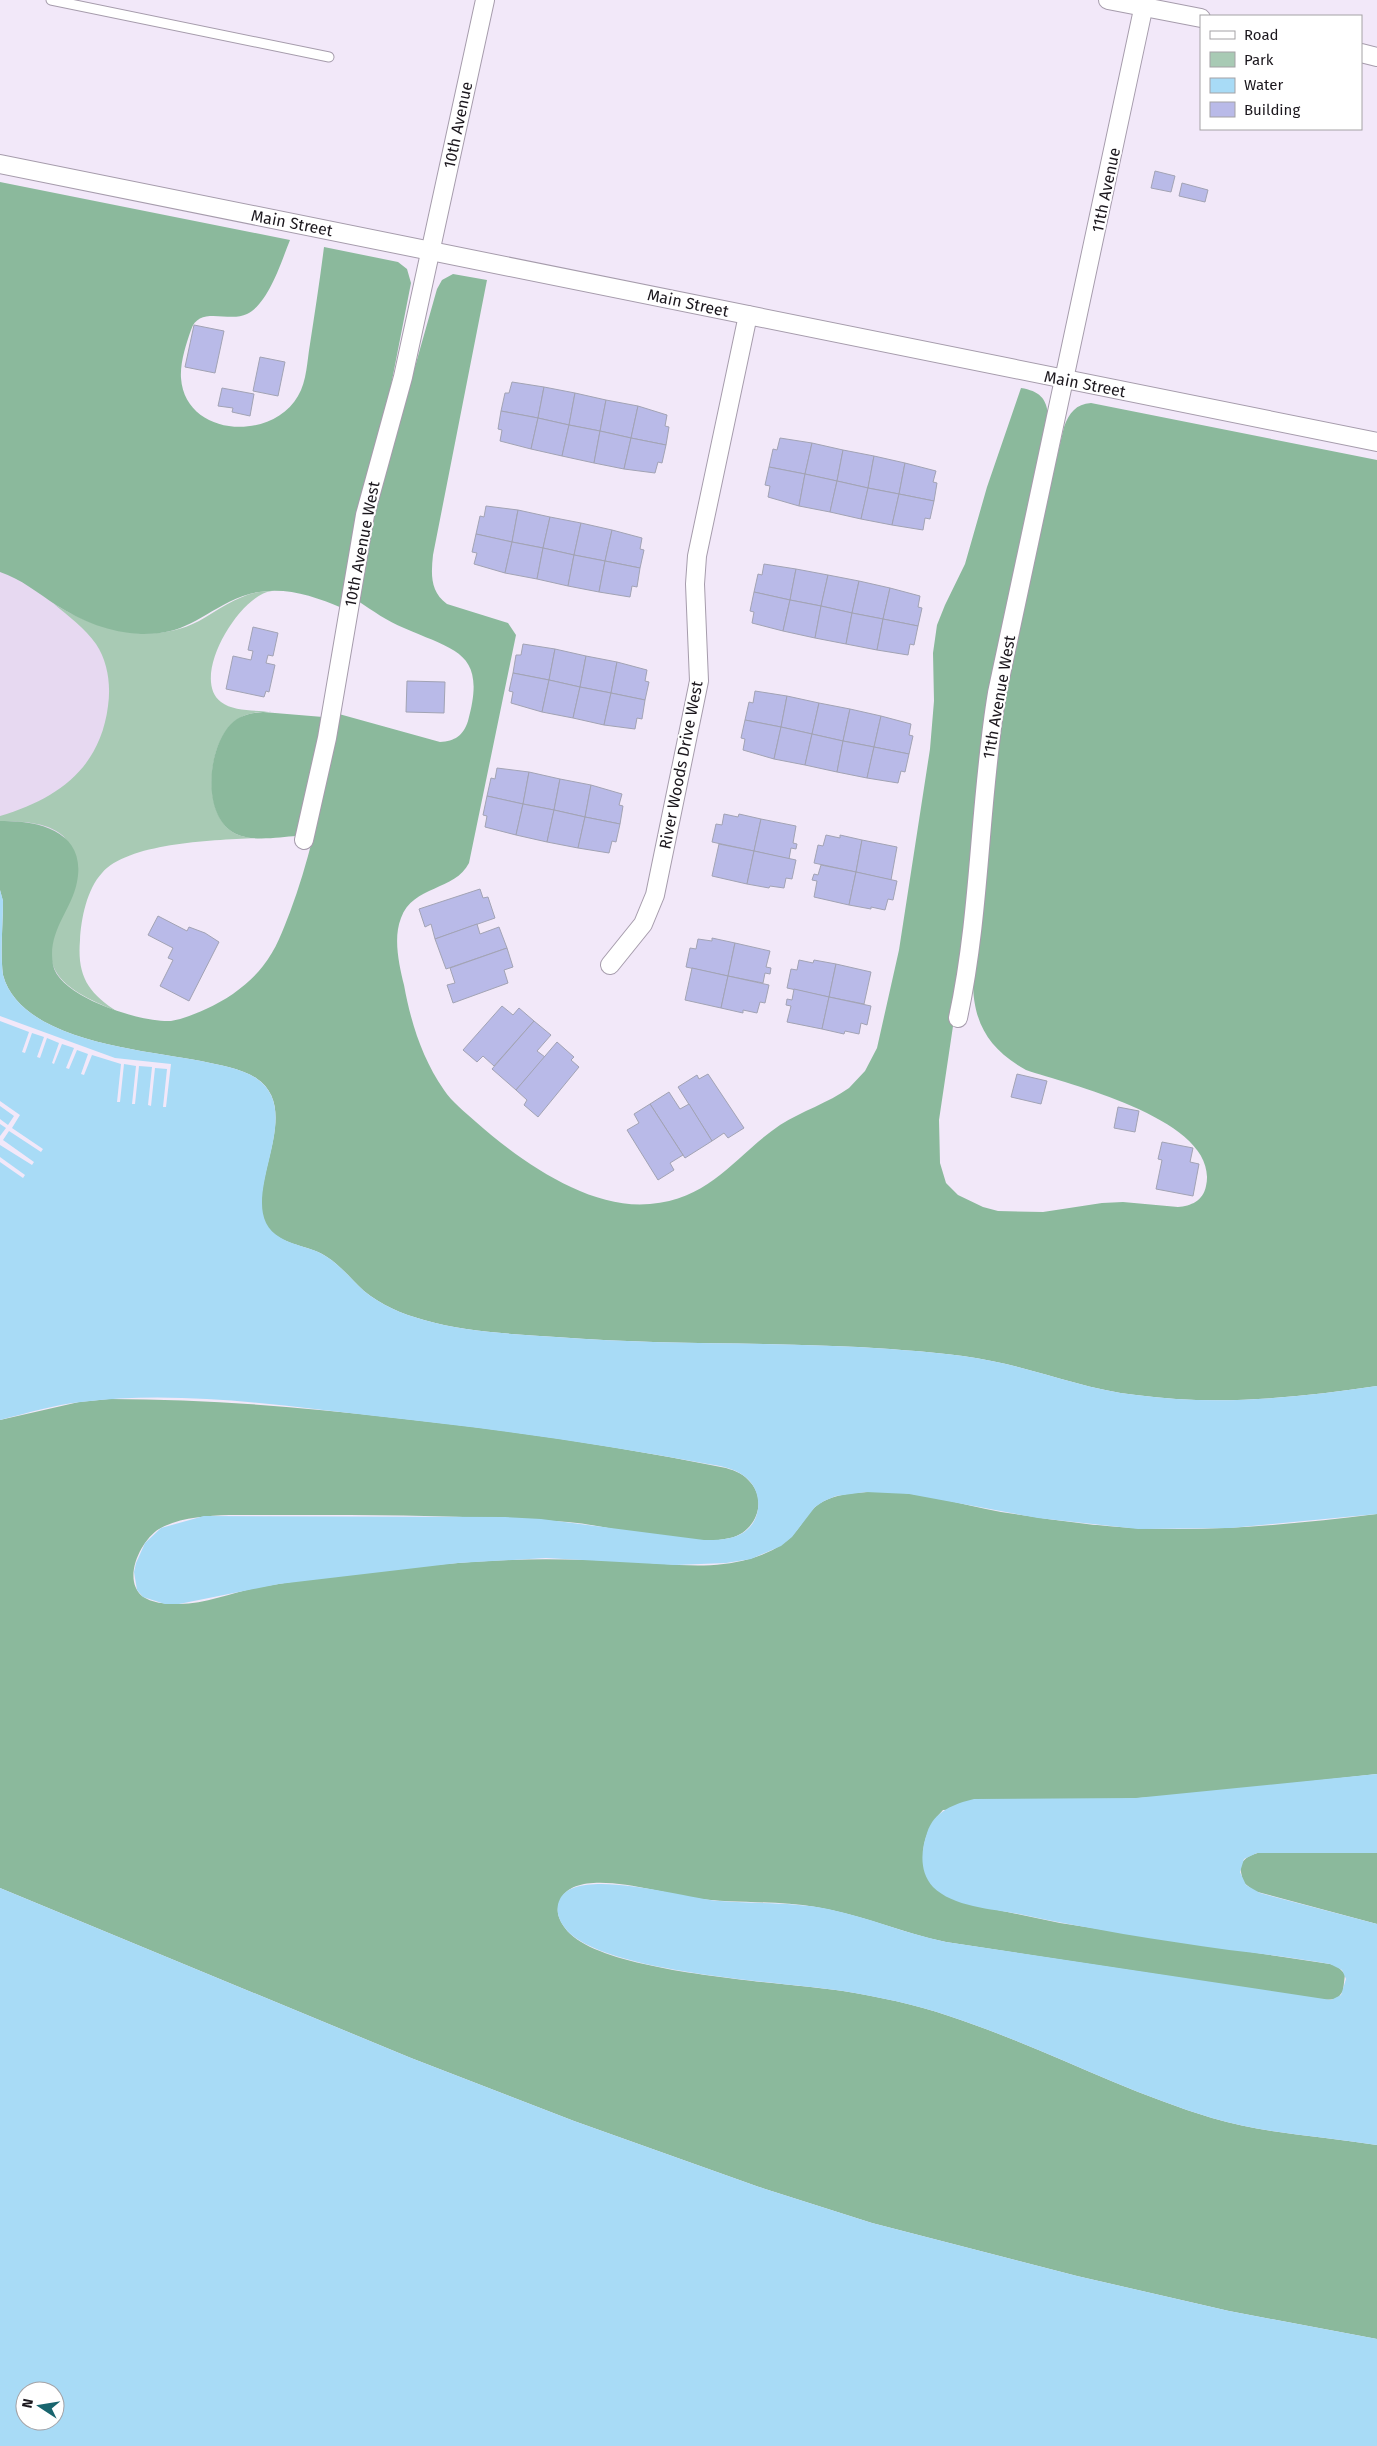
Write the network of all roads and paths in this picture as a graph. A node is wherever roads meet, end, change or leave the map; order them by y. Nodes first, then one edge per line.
1 (51, 0) edge
2 (485, 0) edge
3 (1108, 0) edge
4 (1145, 3) edge
5 (1200, 18) edge
6 (1362, 53) edge
7 (329, 57) dead end
8 (1377, 57) edge
9 (0, 164) edge
10 (432, 251) junction
11 (748, 315) junction
12 (1066, 380) junction
13 (1377, 442) edge
14 (304, 840) dead end
15 (610, 965) dead end
16 (958, 1018) dead end

1 - 7 lane
2 - 10 street, 10th Avenue
3 - 4 street
4 - 5 street
4 - 12 street, 11th Avenue
6 - 8 street
9 - 10 street, Main Street
10 - 11 street, Main Street
10 - 14 street, 10th Avenue West
11 - 12 street, Main Street
11 - 15 street, River Woods Drive West
12 - 13 street, Main Street
12 - 16 street, 11th Avenue West

